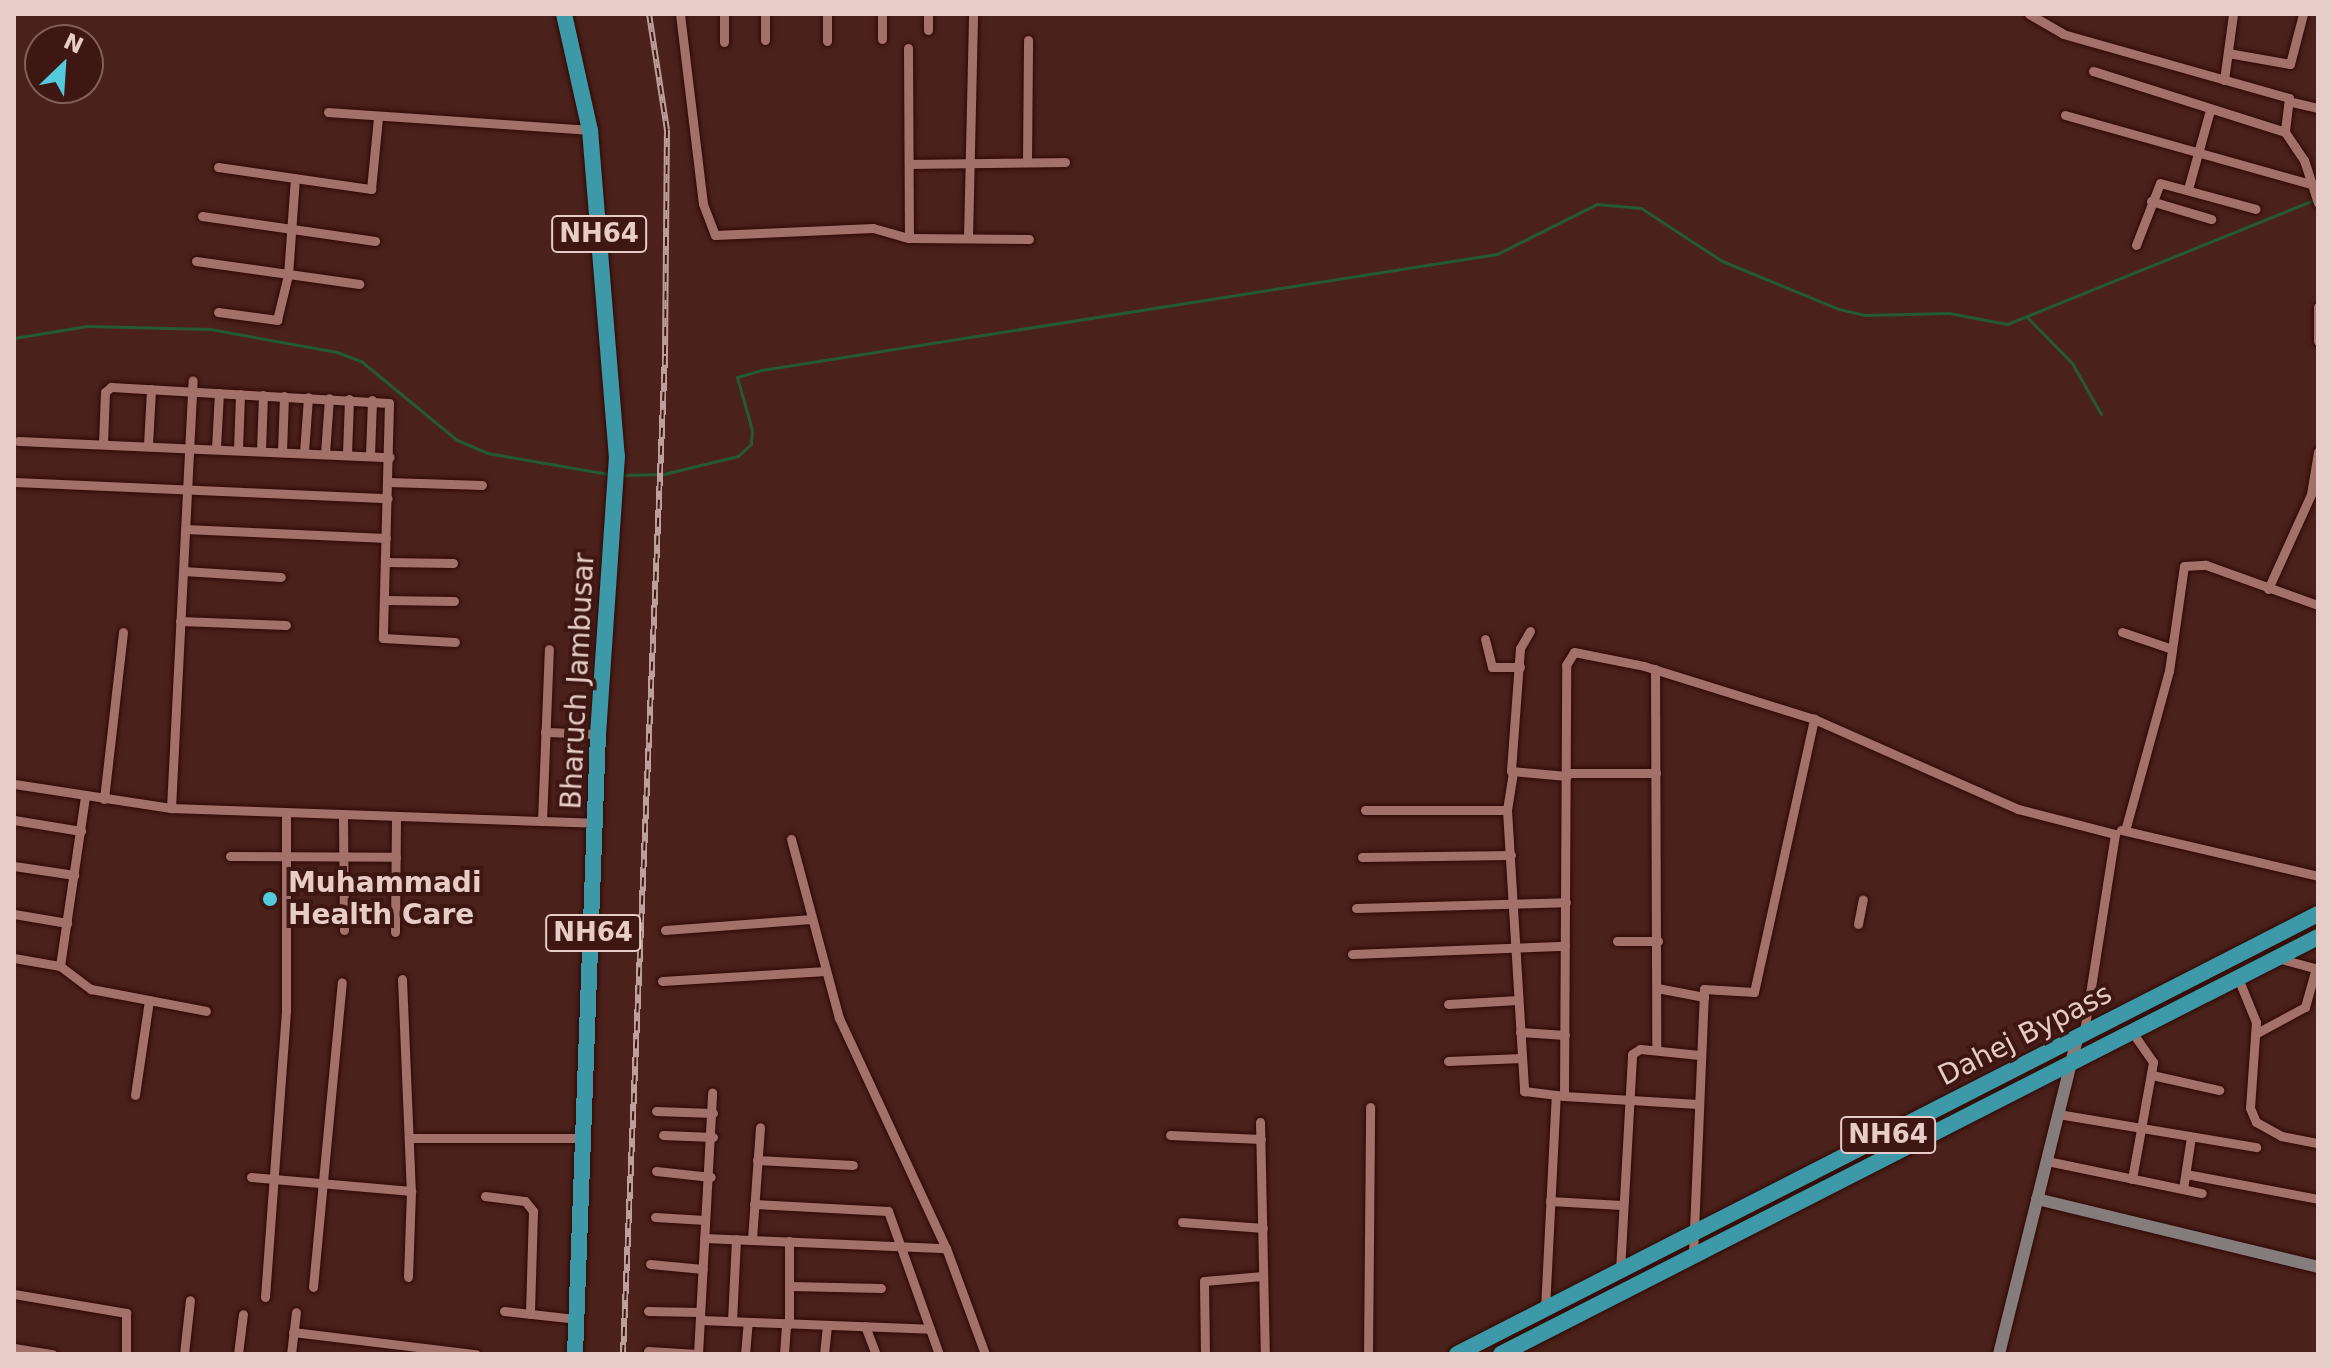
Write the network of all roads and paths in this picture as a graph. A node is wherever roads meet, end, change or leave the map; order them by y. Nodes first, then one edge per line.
1 (564, 14) edge
2 (680, 14) edge
3 (724, 14) edge
4 (765, 14) edge
5 (827, 14) edge
6 (882, 14) edge
7 (928, 14) edge
8 (973, 14) edge
9 (2029, 14) edge
10 (2049, 14) edge
11 (2233, 14) edge
12 (2303, 14) edge
13 (2051, 28) junction
14 (928, 30) dead end
15 (882, 39) dead end
16 (765, 40) dead end
17 (1028, 40) dead end
18 (827, 41) dead end
19 (724, 42) dead end
20 (908, 48) dead end
21 (2228, 53) junction
22 (2093, 71) dead end
23 (2224, 80) junction
24 (2292, 102) junction
25 (2318, 108) edge
26 (2210, 110) junction
27 (328, 112) dead end
28 (2065, 115) dead end
29 (378, 117) junction
30 (590, 130) junction
31 (2285, 132) junction
32 (2198, 152) junction
33 (1027, 162) junction
34 (1065, 162) dead end
35 (969, 163) junction
36 (909, 164) junction
37 (218, 167) dead end
38 (295, 178) junction
39 (2311, 185) junction
40 (2188, 189) junction
41 (2151, 201) junction
42 (2318, 203) edge
43 (2256, 209) dead end
44 (202, 216) dead end
45 (2211, 219) dead end
46 (292, 228) junction
47 (909, 238) junction
48 (968, 238) junction
49 (1029, 239) dead end
50 (375, 241) dead end
51 (2136, 245) dead end
52 (196, 261) dead end
53 (288, 275) junction
54 (359, 284) dead end
55 (2318, 307) edge
56 (218, 312) dead end
57 (2318, 341) edge
58 (192, 386) junction
59 (151, 389) junction
60 (219, 393) junction
61 (240, 394) junction
62 (263, 395) junction
63 (284, 396) junction
64 (308, 397) junction
65 (329, 398) junction
66 (349, 399) junction
67 (372, 400) junction
68 (18, 441) dead end
69 (103, 444) junction
70 (148, 445) junction
71 (189, 447) junction
72 (216, 448) junction
73 (238, 449) junction
74 (261, 450) junction
75 (282, 451) junction
76 (304, 452) junction
77 (2318, 452) edge
78 (325, 453) junction
79 (347, 454) junction
80 (370, 455) junction
81 (390, 457) junction
82 (2318, 462) edge
83 (15, 482) edge
84 (389, 482) junction
85 (482, 485) dead end
86 (187, 489) junction
87 (388, 498) junction
88 (185, 529) junction
89 (386, 538) junction
90 (385, 562) junction
91 (453, 563) dead end
92 (183, 571) junction
93 (281, 577) dead end
94 (2268, 589) junction
95 (384, 600) junction
96 (454, 601) dead end
97 (2318, 605) edge
98 (180, 621) junction
99 (286, 625) dead end
100 (1530, 631) dead end
101 (123, 632) dead end
102 (2122, 632) dead end
103 (1485, 639) dead end
104 (455, 642) dead end
105 (549, 649) dead end
106 (2172, 649) junction
107 (1520, 667) junction
108 (1655, 669) junction
109 (1814, 719) junction
110 (545, 732) junction
111 (598, 734) junction
112 (1513, 773) junction
113 (1656, 773) junction
114 (1567, 774) junction
115 (14, 784) edge
116 (85, 796) junction
117 (104, 799) junction
118 (171, 808) junction
119 (1365, 810) dead end
120 (1507, 810) junction
121 (286, 814) junction
122 (343, 817) junction
123 (14, 820) edge
124 (396, 820) junction
125 (542, 821) junction
126 (596, 823) junction
127 (2126, 827) junction
128 (81, 831) junction
129 (2115, 834) junction
130 (791, 839) dead end
131 (1511, 855) junction
132 (230, 856) dead end
133 (286, 856) junction
134 (344, 856) junction
135 (396, 857) junction
136 (1362, 857) dead end
137 (14, 866) edge
138 (74, 875) junction
139 (2318, 876) edge
140 (1863, 899) dead end
141 (1566, 902) junction
142 (1514, 904) junction
143 (1356, 908) dead end
144 (14, 914) edge
145 (2318, 914) edge
146 (812, 919) junction
147 (67, 923) junction
148 (1858, 924) dead end
149 (344, 930) dead end
150 (665, 930) dead end
151 (395, 932) dead end
152 (2318, 937) edge
153 (1617, 941) dead end
154 (1658, 941) junction
155 (1565, 946) junction
156 (1516, 949) junction
157 (1352, 954) dead end
158 (14, 958) edge
159 (2277, 958) junction
160 (60, 966) junction
161 (2317, 968) edge
162 (826, 971) junction
163 (2238, 978) junction
164 (402, 979) dead end
165 (662, 981) dead end
166 (342, 982) dead end
167 (1657, 988) junction
168 (1704, 997) junction
169 (149, 1000) junction
170 (1518, 1000) junction
171 (1448, 1004) dead end
172 (206, 1011) dead end
173 (1520, 1032) junction
174 (2132, 1032) junction
175 (2255, 1034) junction
176 (1565, 1035) junction
177 (2081, 1036) junction
178 (1656, 1050) junction
179 (1700, 1055) junction
180 (1522, 1058) junction
181 (1448, 1061) dead end
182 (2071, 1064) junction
183 (2152, 1075) junction
184 (2219, 1090) dead end
185 (712, 1092) dead end
186 (135, 1095) dead end
187 (1560, 1096) junction
188 (1627, 1098) junction
189 (1698, 1104) junction
190 (1370, 1107) dead end
191 (656, 1111) dead end
192 (713, 1113) junction
193 (2058, 1114) junction
194 (1260, 1122) dead end
195 (760, 1127) dead end
196 (2141, 1130) junction
197 (663, 1135) dead end
198 (1170, 1135) dead end
199 (713, 1137) junction
200 (2191, 1137) junction
201 (409, 1138) junction
202 (584, 1138) junction
203 (1261, 1139) junction
204 (2318, 1143) edge
205 (2256, 1147) dead end
206 (757, 1160) junction
207 (2047, 1161) junction
208 (853, 1165) dead end
209 (656, 1171) dead end
210 (2186, 1174) junction
211 (251, 1177) dead end
212 (711, 1177) junction
213 (273, 1179) junction
214 (2132, 1179) junction
215 (324, 1183) junction
216 (2183, 1189) junction
217 (411, 1191) junction
218 (2202, 1193) dead end
219 (485, 1196) dead end
220 (2037, 1199) junction
221 (2318, 1199) edge
222 (1550, 1201) junction
223 (754, 1204) junction
224 (1622, 1205) junction
225 (655, 1217) dead end
226 (705, 1220) junction
227 (1182, 1222) dead end
228 (1263, 1228) junction
229 (1692, 1232) junction
230 (704, 1238) junction
231 (736, 1239) junction
232 (752, 1239) junction
233 (789, 1241) junction
234 (900, 1246) junction
235 (946, 1248) junction
236 (1693, 1254) junction
237 (650, 1264) dead end
238 (2318, 1267) edge
239 (703, 1269) junction
240 (1620, 1271) junction
241 (1263, 1276) junction
242 (408, 1277) dead end
243 (790, 1286) junction
244 (313, 1287) dead end
245 (881, 1288) dead end
246 (14, 1294) edge
247 (265, 1297) dead end
248 (190, 1300) dead end
249 (1545, 1309) junction
250 (504, 1311) dead end
251 (648, 1311) dead end
252 (296, 1312) dead end
253 (243, 1314) dead end
254 (530, 1314) junction
255 (700, 1316) junction
256 (576, 1319) junction
257 (732, 1321) junction
258 (748, 1322) junction
259 (788, 1324) junction
260 (827, 1325) junction
261 (865, 1326) junction
262 (930, 1329) junction
263 (293, 1332) junction
264 (14, 1348) edge
265 (389, 1349) edge
266 (648, 1351) dead end
267 (53, 1354) edge
268 (126, 1354) edge
269 (184, 1354) edge
270 (238, 1354) edge
271 (291, 1354) edge
272 (476, 1354) edge
273 (575, 1354) edge
274 (698, 1354) edge
275 (745, 1354) edge
276 (784, 1354) edge
277 (824, 1354) edge
278 (876, 1354) edge
279 (939, 1354) edge
280 (985, 1354) edge
281 (1205, 1354) edge
282 (1265, 1354) edge
283 (1368, 1354) edge
284 (1457, 1354) edge
285 (1501, 1354) edge
286 (1999, 1354) edge

1 - 30 highway, Bharuch Jambusar / NH64
2 - 47 street
3 - 19 street
4 - 16 street
5 - 18 street
6 - 15 street
7 - 14 street
8 - 35 street
9 - 13 street
10 - 13 street
11 - 21 street
12 - 21 street
13 - 23 street
17 - 33 street
20 - 36 street
21 - 23 street
22 - 26 street
23 - 24 street
24 - 25 street
24 - 31 street
26 - 31 street
26 - 32 street
27 - 29 street
28 - 32 street
29 - 30 street
29 - 38 street
30 - 111 highway, Bharuch Jambusar / NH64
31 - 39 street
32 - 39 street
32 - 40 street
33 - 34 street
33 - 35 street
35 - 36 street
35 - 48 street
36 - 47 street
37 - 38 street
38 - 46 street
39 - 42 street
40 - 41 street
40 - 43 street
41 - 45 street
41 - 51 street
44 - 46 street
46 - 50 street
46 - 53 street
47 - 48 street
48 - 49 street
52 - 53 street
53 - 54 street
53 - 56 street
55 - 57 street
58 - 59 street
58 - 60 street
58 - 71 street
59 - 69 street
59 - 70 street
60 - 61 street
60 - 72 street
61 - 62 street
61 - 73 street
62 - 63 street
62 - 74 street
63 - 64 street
63 - 75 street
64 - 65 street
64 - 76 street
65 - 66 street
65 - 78 street
66 - 67 street
66 - 79 street
67 - 80 street
67 - 81 street
68 - 69 street
69 - 70 street
70 - 71 street
71 - 72 street
71 - 86 street
72 - 73 street
73 - 74 street
74 - 75 street
75 - 76 street
76 - 78 street
77 - 82 street
78 - 79 street
79 - 80 street
80 - 81 street
81 - 84 street
82 - 94 street
83 - 86 street
84 - 85 street
84 - 87 street
86 - 87 street
86 - 88 street
87 - 89 street
88 - 89 street
88 - 92 street
89 - 90 street
90 - 91 street
90 - 95 street
92 - 93 street
92 - 98 street
94 - 97 street
94 - 106 street
95 - 96 street
95 - 104 street
98 - 99 street
98 - 118 street
100 - 107 street
101 - 117 street
102 - 106 street
103 - 107 street
105 - 110 street
106 - 127 street
107 - 112 street
108 - 109 street
108 - 113 street
108 - 114 street
109 - 129 street
109 - 168 street
110 - 111 street
110 - 125 street
111 - 126 highway, Bharuch Jambusar / NH64
112 - 114 street
112 - 120 street
113 - 114 street
113 - 154 street
114 - 141 street
115 - 116 street
116 - 117 street
116 - 128 street
117 - 118 street
118 - 121 street
119 - 120 street
120 - 131 street
121 - 122 street
121 - 133 street
122 - 124 street
122 - 134 street
123 - 128 street
124 - 125 street
124 - 135 street
125 - 126 street
126 - 202 highway, Bharuch Jambusar / NH64
127 - 129 street
127 - 139 street
128 - 138 street
129 - 177 street
130 - 146 street
131 - 136 street
131 - 142 street
132 - 133 street
133 - 134 street
133 - 213 street
134 - 135 street
134 - 149 street
135 - 151 street
137 - 138 street
138 - 147 street
140 - 148 street
141 - 142 street
141 - 155 street
142 - 143 street
142 - 156 street
144 - 147 street
145 - 177 highway, Dahej Bypass / NH64
146 - 150 street
146 - 162 street
147 - 160 street
152 - 159 highway, Dahej Bypass / NH64
153 - 154 street
154 - 167 street
155 - 156 street
155 - 176 street
156 - 157 street
156 - 170 street
158 - 160 street
159 - 161 street
159 - 163 highway, Dahej Bypass / NH64
160 - 169 street
161 - 175 street
162 - 165 street
162 - 235 street
163 - 174 highway, Dahej Bypass / NH64
163 - 175 street
164 - 201 street
166 - 215 street
167 - 168 street
167 - 178 street
168 - 179 street
169 - 172 street
169 - 186 street
170 - 171 street
170 - 173 street
173 - 176 street
173 - 180 street
174 - 182 highway, Dahej Bypass / NH64
174 - 183 street
175 - 204 street
176 - 187 street
177 - 182 street
177 - 229 highway, Dahej Bypass / NH64
178 - 179 street
178 - 188 street
179 - 189 street
180 - 181 street
180 - 187 street
182 - 193 street
182 - 236 highway, Dahej Bypass / NH64
183 - 184 street
183 - 196 street
185 - 192 street
187 - 188 street
187 - 222 street
188 - 189 street
188 - 224 street
189 - 229 street
190 - 283 street
191 - 192 street
192 - 199 street
193 - 196 street
193 - 207 street
194 - 203 street
195 - 206 street
196 - 200 street
196 - 214 street
197 - 199 street
198 - 203 street
199 - 212 street
200 - 205 street
200 - 210 street
201 - 202 street
201 - 217 street
202 - 256 highway, Bharuch Jambusar / NH64
203 - 228 street
206 - 208 street
206 - 223 street
207 - 214 street
207 - 220 street
209 - 212 street
210 - 216 street
210 - 221 street
211 - 213 street
212 - 226 street
213 - 215 street
213 - 247 street
214 - 216 street
215 - 217 street
215 - 244 street
216 - 218 street
217 - 242 street
219 - 254 street
220 - 238 street
220 - 286 street
222 - 224 street
222 - 249 street
223 - 232 street
223 - 234 street
224 - 240 street
225 - 226 street
226 - 230 street
227 - 228 street
228 - 241 street
229 - 236 street
229 - 240 highway, Dahej Bypass / NH64
230 - 231 street
230 - 239 street
231 - 232 street
231 - 257 street
232 - 233 street
233 - 234 street
233 - 243 street
234 - 235 street
234 - 262 street
235 - 280 street
236 - 285 highway, Dahej Bypass / NH64
237 - 239 street
239 - 255 street
240 - 249 highway, Dahej Bypass / NH64
241 - 281 street
241 - 282 street
243 - 245 street
243 - 259 street
246 - 268 street
248 - 269 street
249 - 284 highway, Dahej Bypass / NH64
250 - 254 street
251 - 255 street
252 - 263 street
253 - 270 street
254 - 256 street
255 - 257 street
255 - 274 street
256 - 273 highway, Bharuch Jambusar / NH64
257 - 258 street
258 - 259 street
258 - 275 street
259 - 260 street
259 - 276 street
260 - 261 street
260 - 277 street
261 - 262 street
261 - 278 street
262 - 279 street
263 - 265 street
263 - 271 street
264 - 267 street
265 - 272 street
266 - 274 street

